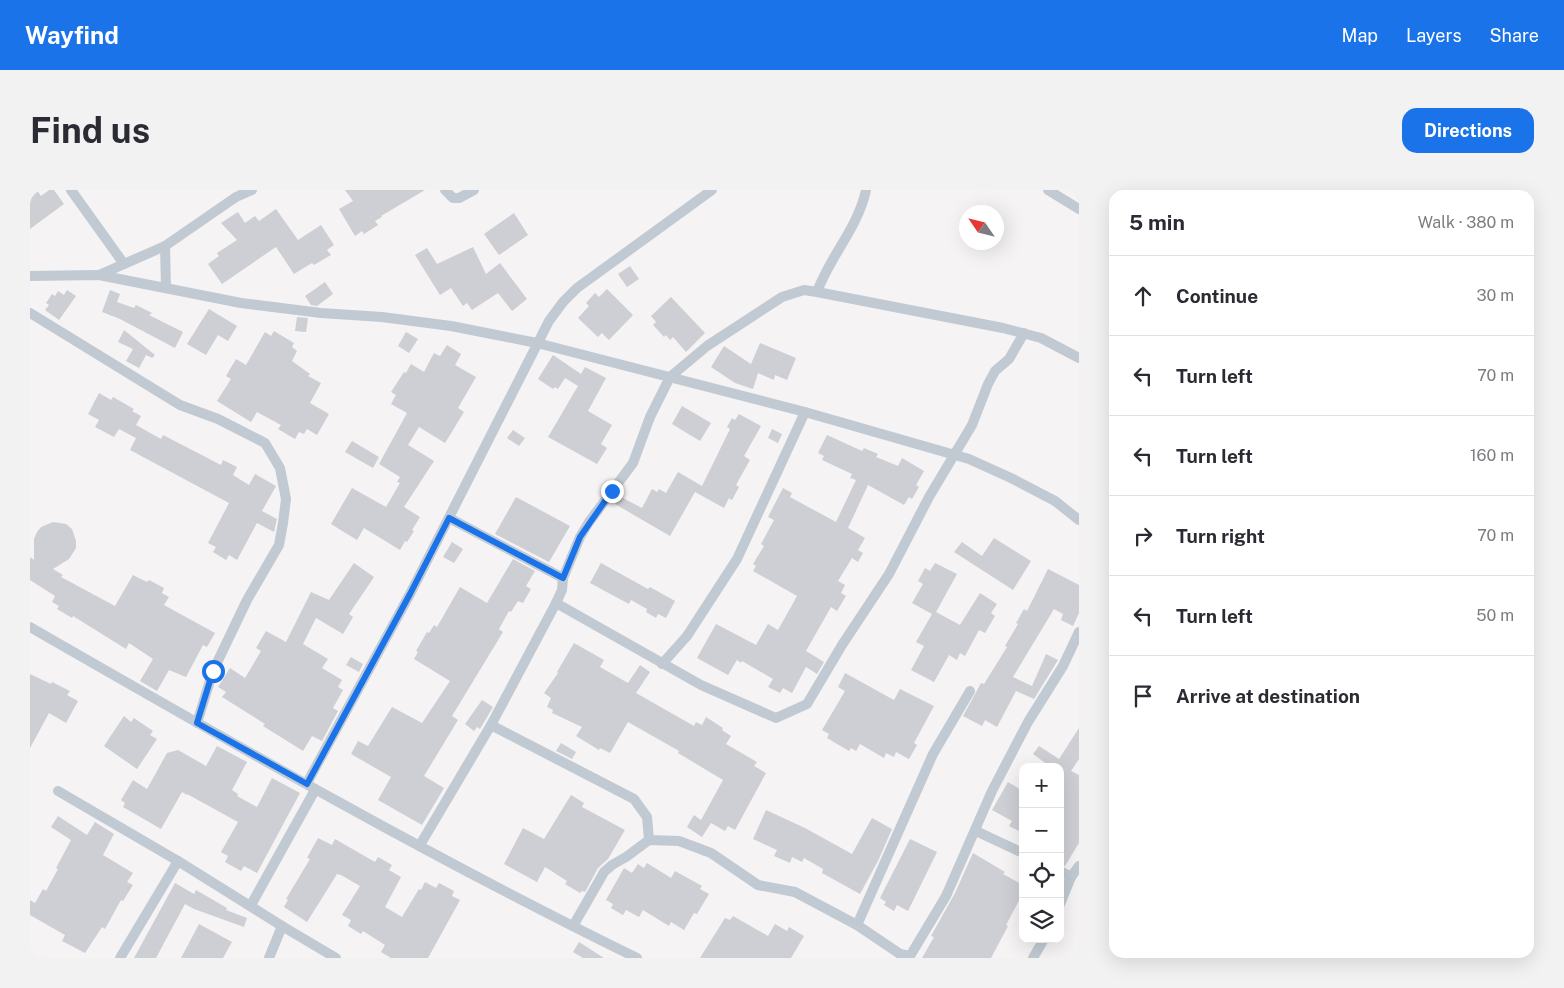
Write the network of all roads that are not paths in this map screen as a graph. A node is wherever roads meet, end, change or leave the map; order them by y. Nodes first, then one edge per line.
1 (71, 190) edge
2 (252, 190) edge
3 (445, 190) edge
4 (474, 190) edge
5 (712, 190) edge
6 (866, 190) edge
7 (1048, 190) edge
8 (1079, 209) edge
9 (165, 246) junction
10 (124, 264) junction
11 (99, 275) junction
12 (30, 276) edge
13 (166, 288) junction
14 (817, 292) junction
15 (30, 313) edge
16 (1024, 333) junction
17 (537, 343) junction
18 (1079, 358) edge
19 (670, 376) junction
20 (805, 412) junction
21 (954, 455) junction
22 (449, 518) junction
23 (1079, 520) edge
24 (563, 578) junction
25 (556, 603) junction
26 (30, 627) edge
27 (1079, 632) edge
28 (662, 664) junction
29 (970, 691) dead end
30 (197, 723) junction
31 (490, 725) junction
32 (311, 787) junction
33 (58, 791) dead end
34 (976, 830) junction
35 (648, 840) junction
36 (420, 845) junction
37 (1019, 851) edge
38 (178, 861) junction
39 (1079, 866) edge
40 (1064, 874) edge
41 (1071, 878) junction
42 (1063, 898) edge
43 (251, 905) junction
44 (857, 925) junction
45 (282, 926) junction
46 (573, 926) junction
47 (1042, 943) edge
48 (623, 955) edge
49 (120, 958) edge
50 (269, 958) edge
51 (336, 958) edge
52 (637, 958) edge
53 (1033, 958) edge

1 - 10 street
2 - 9 street
3 - 4 street
5 - 17 street
6 - 14 street
7 - 8 street
9 - 10 street
9 - 13 street
10 - 11 street
11 - 12 street
11 - 13 street
13 - 17 street
14 - 16 street
14 - 19 street
15 - 30 street
16 - 18 street
16 - 21 street
17 - 19 street
17 - 22 street
19 - 20 street
19 - 24 street
20 - 21 street
20 - 28 street
21 - 23 street
21 - 28 street
22 - 24 street
22 - 32 street
24 - 25 street
25 - 28 street
25 - 31 street
26 - 30 street
27 - 34 street
29 - 44 street
30 - 32 street
31 - 35 street
31 - 36 street
32 - 36 street
32 - 43 street
33 - 38 street
34 - 37 street
34 - 44 street
35 - 44 street
35 - 46 street
36 - 46 street
38 - 43 street
38 - 49 street
39 - 41 street
40 - 41 street
41 - 42 street
43 - 45 street
45 - 50 street
45 - 51 street
46 - 48 street
47 - 53 street
48 - 52 street

